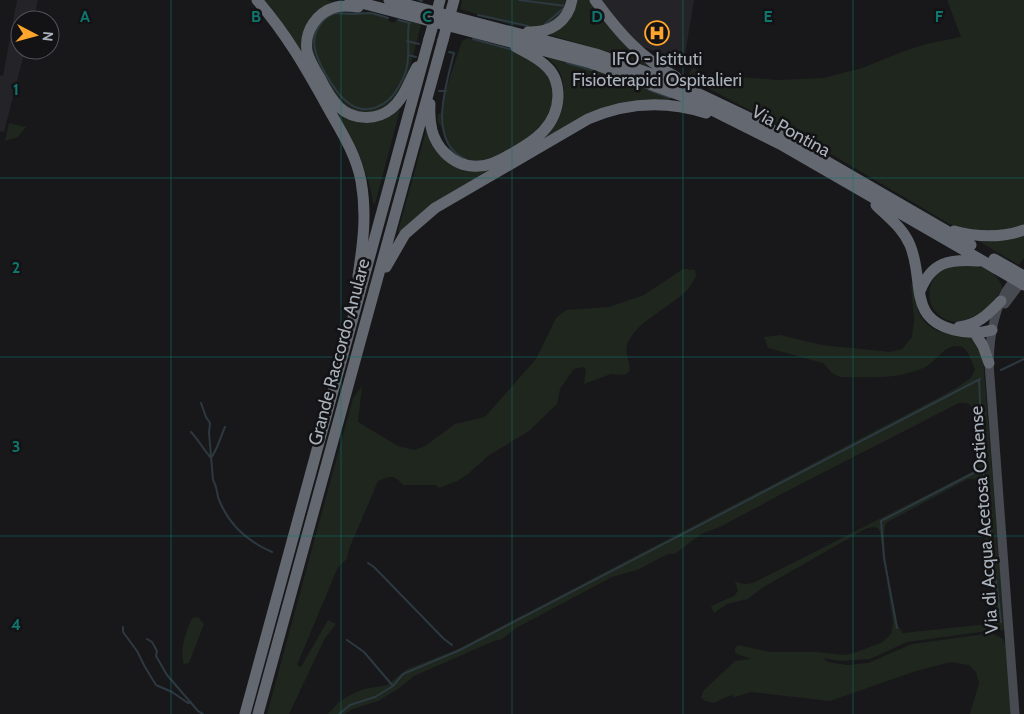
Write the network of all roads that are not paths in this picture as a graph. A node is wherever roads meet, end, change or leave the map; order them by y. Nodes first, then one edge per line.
1 (257, 0) edge
2 (350, 0) edge
3 (389, 0) edge
4 (440, 0) edge
5 (454, 0) edge
6 (572, 0) edge
7 (595, 0) edge
8 (379, 8) junction
9 (496, 33) junction
10 (429, 42) junction
11 (433, 75) junction
12 (716, 101) junction
13 (744, 125) junction
14 (862, 191) junction
15 (934, 224) junction
16 (1024, 230) edge
17 (991, 263) junction
18 (1024, 271) edge
19 (1017, 286) edge
20 (920, 293) junction
21 (1001, 301) junction
22 (351, 326) junction
23 (364, 327) junction
24 (993, 327) junction
25 (950, 328) junction
26 (975, 333) junction
27 (988, 363) junction
28 (245, 714) edge
29 (258, 714) edge
30 (1015, 714) edge

1 - 22 highway
2 - 8 highway, Via Pontina
3 - 9 highway, Via Pontina
4 - 10 highway, Grande Raccordo Anulare, bridge
5 - 11 highway, Grande Raccordo Anulare, bridge
6 - 9 highway
7 - 12 highway
8 - 9 highway, Via Pontina
8 - 10 highway
9 - 11 highway
9 - 12 highway, Via Pontina
9 - 13 highway, Via Pontina
10 - 22 highway, Grande Raccordo Anulare
11 - 23 highway, Grande Raccordo Anulare
12 - 15 highway, Via Pontina
13 - 14 highway, Via Pontina
13 - 23 highway
14 - 17 highway, Via Pontina
14 - 20 highway
15 - 16 highway
15 - 17 highway, Via Pontina
17 - 18 highway, Via Pontina, bridge
17 - 19 highway, Via Pontina, bridge
17 - 20 highway
19 - 21 street, Via di Acqua Acetosa Ostiense
19 - 24 street, Via di Acqua Acetosa Ostiense
20 - 25 highway
21 - 24 street, Via di Acqua Acetosa Ostiense
21 - 25 highway
22 - 28 highway, Grande Raccordo Anulare
23 - 29 highway, Grande Raccordo Anulare
24 - 26 highway
24 - 27 street, Via di Acqua Acetosa Ostiense
25 - 26 highway
26 - 27 highway
27 - 30 street, Via di Acqua Acetosa Ostiense

